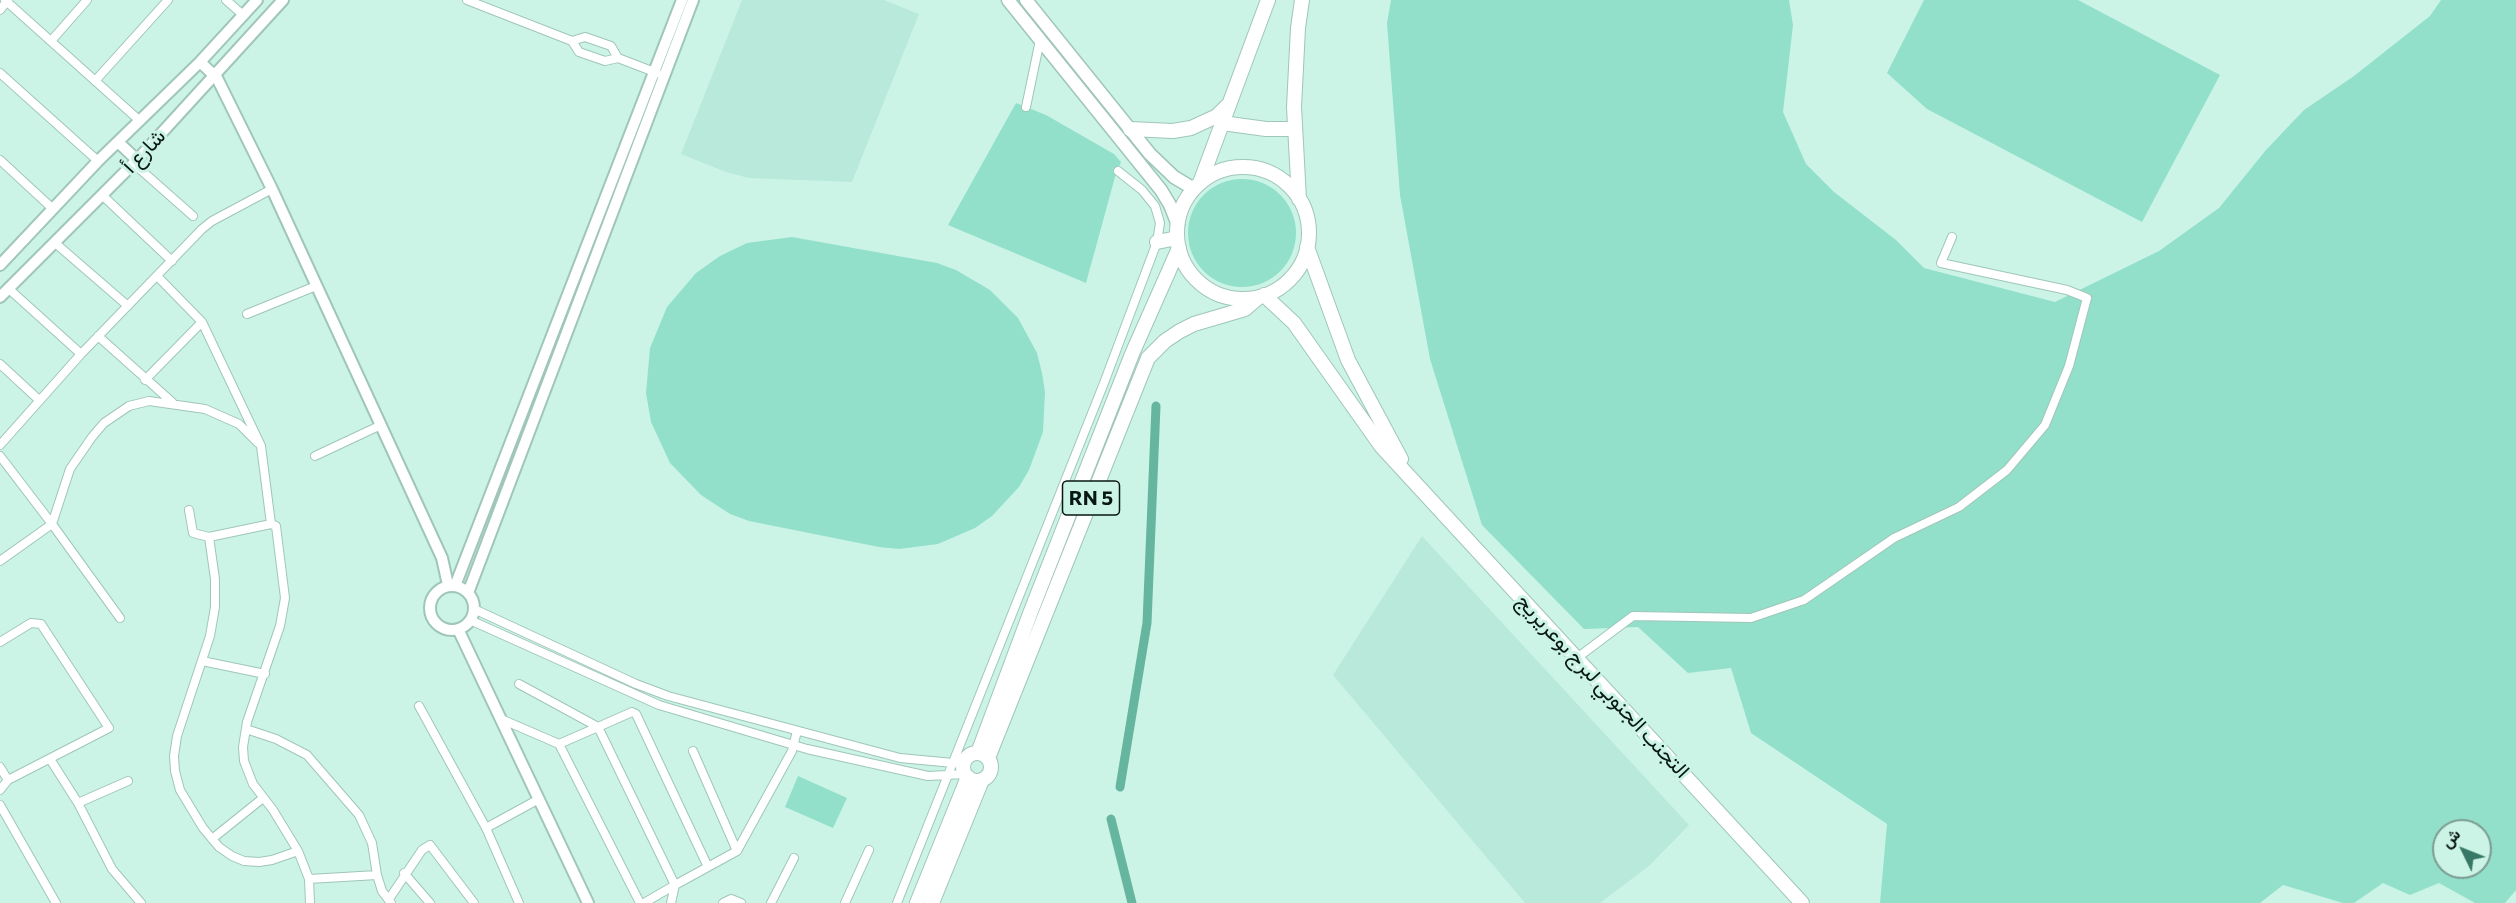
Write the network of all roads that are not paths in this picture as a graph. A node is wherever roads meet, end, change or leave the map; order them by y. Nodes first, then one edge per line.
1 (87, 0) edge
2 (168, 0) edge
3 (226, 0) edge
4 (257, 0) edge
5 (283, 0) edge
6 (467, 0) edge
7 (682, 0) edge
8 (693, 0) edge
9 (1008, 0) edge
10 (1026, 0) edge
11 (1268, 0) edge
12 (1302, 0) edge
13 (7, 1) edge
14 (0, 10) edge
15 (243, 15) junction
16 (1051, 32) junction
17 (1040, 40) junction
18 (51, 41) junction
19 (572, 41) junction
20 (618, 58) junction
21 (200, 62) junction
22 (0, 73) edge
23 (659, 73) junction
24 (215, 75) junction
25 (95, 81) junction
26 (1229, 104) junction
27 (1026, 107) dead end
28 (140, 121) junction
29 (1221, 123) junction
30 (1130, 129) junction
31 (1295, 129) junction
32 (119, 143) junction
33 (0, 160) edge
34 (98, 161) junction
35 (135, 162) junction
36 (1118, 171) dead end
37 (1197, 186) junction
38 (272, 189) junction
39 (102, 195) junction
40 (1299, 199) junction
41 (53, 208) junction
42 (194, 216) dead end
43 (1178, 237) junction
44 (1952, 237) dead end
45 (54, 242) junction
46 (1157, 242) junction
47 (1307, 247) junction
48 (2, 259) edge
49 (172, 261) junction
50 (158, 277) junction
51 (316, 285) junction
52 (9, 289) junction
53 (1262, 296) junction
54 (0, 297) edge
55 (128, 306) junction
56 (247, 314) dead end
57 (202, 322) junction
58 (98, 336) junction
59 (81, 354) junction
60 (0, 364) edge
61 (145, 380) junction
62 (39, 400) junction
63 (173, 403) junction
64 (379, 426) junction
65 (0, 445) edge
66 (261, 446) junction
67 (0, 456) edge
68 (315, 456) dead end
69 (1405, 469) junction
70 (189, 510) dead end
71 (52, 524) junction
72 (271, 524) junction
73 (208, 537) junction
74 (0, 561) edge
75 (452, 586) junction
76 (468, 593) junction
77 (474, 609) junction
78 (120, 618) dead end
79 (470, 620) junction
80 (458, 629) junction
81 (0, 642) edge
82 (1577, 658) junction
83 (202, 661) junction
84 (265, 674) junction
85 (519, 684) dead end
86 (419, 706) dead end
87 (501, 719) junction
88 (598, 727) junction
89 (246, 729) junction
90 (797, 730) junction
91 (559, 744) junction
92 (793, 745) junction
93 (693, 751) dead end
94 (983, 756) junction
95 (50, 759) junction
96 (0, 767) edge
97 (966, 772) junction
98 (947, 777) junction
99 (8, 780) junction
100 (128, 781) dead end
101 (0, 790) edge
102 (263, 798) junction
103 (539, 799) junction
104 (78, 803) junction
105 (0, 805) edge
106 (486, 828) junction
107 (212, 839) junction
108 (869, 850) dead end
109 (298, 851) junction
110 (736, 851) junction
111 (794, 858) dead end
112 (708, 867) junction
113 (404, 873) junction
114 (377, 875) junction
115 (309, 879) junction
116 (675, 885) junction
117 (390, 901) edge
118 (56, 903) edge
119 (141, 903) edge
120 (310, 903) edge
121 (430, 903) edge
122 (474, 903) edge
123 (519, 903) edge
124 (588, 903) edge
125 (642, 903) edge
126 (671, 903) edge
127 (723, 903) edge
128 (741, 903) edge
129 (771, 903) edge
130 (845, 903) edge
131 (897, 903) edge
132 (916, 903) edge
133 (932, 903) edge
134 (1802, 903) edge

1 - 18 street
2 - 25 street
3 - 15 street
4 - 15 street, شارع أ
5 - 24 street, شارع أ
6 - 19 street
7 - 23 street
8 - 23 street
9 - 17 main road
10 - 16 main road
11 - 26 highway
12 - 31 highway
13 - 14 street
13 - 18 street
15 - 21 street, شارع أ
16 - 17 main road
16 - 30 main road
17 - 27 street
17 - 43 main road
18 - 25 street
19 - 20 street
19 - 20 street
20 - 23 street
21 - 24 street
21 - 28 street, شارع أ
22 - 34 street
23 - 75 street
23 - 76 street
24 - 35 street, شارع أ
24 - 38 street
25 - 28 street
26 - 29 highway
26 - 30 highway
28 - 32 street, شارع أ
29 - 31 highway
29 - 37 highway
30 - 37 main road
31 - 40 highway
32 - 34 street, شارع أ
32 - 35 street
33 - 41 street
34 - 41 street, شارع أ
35 - 39 street, شارع أ
35 - 42 street
36 - 46 street
37 - 40 highway
37 - 43 highway
38 - 49 street
38 - 51 street
39 - 45 street, شارع أ
39 - 49 street
40 - 47 highway
41 - 48 street, شارع أ
43 - 46 highway
43 - 53 highway
43 - 94 highway, RN 5
44 - 82 street
45 - 52 street, شارع أ
45 - 55 street
46 - 97 street
47 - 53 highway
47 - 69 highway, التجنب الجنوبي لبرج بوعريريج
49 - 50 street
50 - 55 street
50 - 57 street
51 - 56 street
51 - 64 street
52 - 54 street, شارع أ
52 - 59 street
53 - 69 highway, التجنب الجنوبي لبرج بوعريريج
53 - 94 highway, RN 5
55 - 58 street
57 - 61 street
57 - 66 street
58 - 59 street
58 - 61 street
59 - 62 street
60 - 62 street
61 - 63 street
62 - 65 street
63 - 66 street
63 - 71 street
64 - 68 street
64 - 75 street
66 - 72 street
67 - 71 street
69 - 82 highway, التجنب الجنوبي لبرج بوعريريج
70 - 73 street
71 - 74 street
71 - 78 street
72 - 73 street
72 - 84 street
73 - 83 street
75 - 76 street
75 - 80 street
76 - 77 street
77 - 79 street
77 - 90 street
79 - 80 street
79 - 92 street
80 - 87 street
81 - 95 street
82 - 134 highway, التجنب الجنوبي لبرج بوعريريج
83 - 84 street
83 - 107 street
84 - 89 street
85 - 88 street
86 - 106 street
87 - 91 street
87 - 103 street
88 - 91 street
88 - 112 street
88 - 116 street
89 - 102 street
89 - 114 street
90 - 92 street
90 - 97 street
91 - 125 street
92 - 98 street
92 - 110 street
93 - 110 street
94 - 97 highway, RN 5
94 - 97 highway, RN 5
95 - 99 street
95 - 104 street
96 - 99 street
97 - 98 street
97 - 98 street
97 - 132 highway, RN 5
97 - 133 highway, RN 5
98 - 131 street
99 - 101 street
100 - 104 street
102 - 107 street
102 - 109 street
103 - 106 street
103 - 124 street
104 - 119 street
105 - 118 street
106 - 123 street
107 - 109 street
108 - 130 street
109 - 115 street
110 - 112 street
111 - 129 street
112 - 116 street
113 - 117 street
113 - 121 street
113 - 122 street
114 - 115 street
114 - 117 street
115 - 120 street
116 - 125 street
116 - 126 street
127 - 128 street

